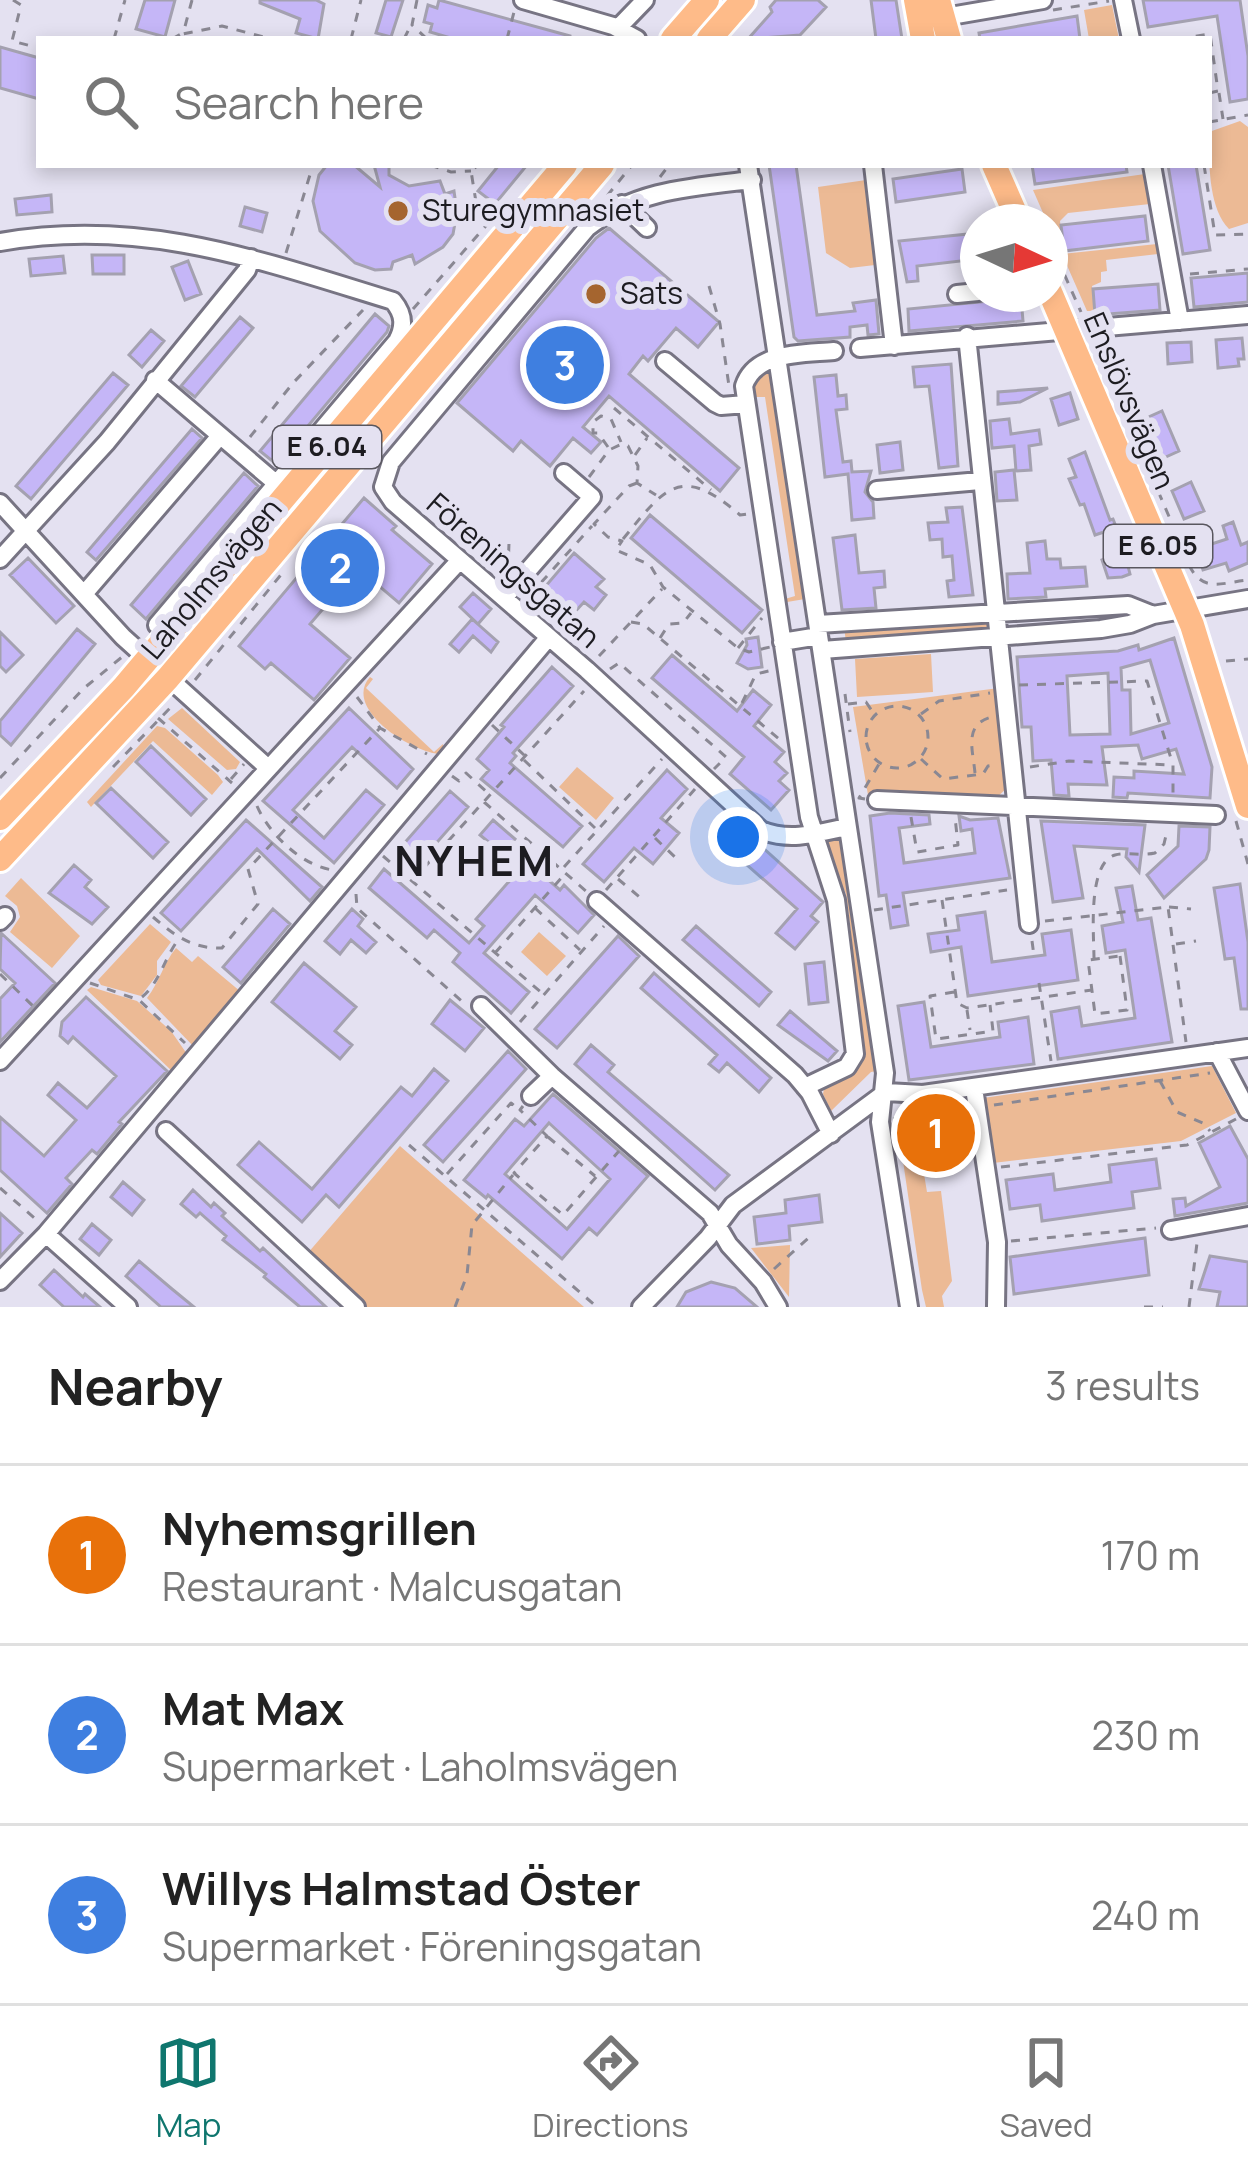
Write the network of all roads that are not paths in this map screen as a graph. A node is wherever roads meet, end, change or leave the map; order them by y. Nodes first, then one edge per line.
1 (520, 0) edge
2 (645, 0) edge
3 (707, 0) edge
4 (743, 0) edge
5 (1043, 0) edge
6 (1123, 0) edge
7 (932, 22) edge
8 (618, 28) junction
9 (632, 36) edge
10 (677, 36) edge
11 (713, 36) edge
12 (1129, 36) edge
13 (563, 168) edge
14 (599, 168) edge
15 (873, 168) edge
16 (995, 168) edge
17 (1153, 168) edge
18 (750, 172) edge
19 (622, 204) junction
20 (1011, 204) edge
21 (646, 228) dead end
22 (0, 242) edge
23 (251, 258) junction
24 (957, 294) dead end
25 (960, 294) edge
26 (1065, 312) edge
27 (1248, 315) edge
28 (1180, 321) junction
29 (1077, 329) junction
30 (967, 337) junction
31 (894, 346) junction
32 (860, 348) dead end
33 (834, 351) dead end
34 (779, 356) junction
35 (665, 362) dead end
36 (155, 380) junction
37 (739, 405) junction
38 (219, 436) junction
39 (564, 473) dead end
40 (980, 481) junction
41 (277, 484) junction
42 (877, 490) dead end
43 (0, 503) edge
44 (27, 530) junction
45 (0, 559) edge
46 (460, 560) junction
47 (212, 572) junction
48 (84, 594) junction
49 (504, 598) junction
50 (1248, 599) edge
51 (1186, 609) junction
52 (995, 611) junction
53 (1153, 615) junction
54 (157, 625) dead end
55 (549, 637) junction
56 (820, 637) junction
57 (998, 638) junction
58 (777, 645) junction
59 (140, 653) junction
60 (168, 678) junction
61 (268, 767) junction
62 (878, 800) dead end
63 (1018, 806) junction
64 (1233, 812) edge
65 (0, 818) edge
66 (848, 827) junction
67 (812, 834) junction
68 (0, 859) edge
69 (597, 901) road end
70 (1030, 924) road end
71 (481, 1006) road end
72 (1248, 1048) edge
73 (1217, 1052) junction
74 (0, 1061) edge
75 (552, 1076) junction
76 (806, 1087) junction
77 (974, 1088) junction
78 (886, 1092) junction
79 (525, 1103) road end
80 (1248, 1112) edge
81 (166, 1131) dead end
82 (831, 1134) junction
83 (1248, 1216) edge
84 (716, 1224) junction
85 (43, 1228) junction
86 (1171, 1230) road end
87 (0, 1282) edge
88 (128, 1307) edge
89 (356, 1307) edge
90 (641, 1307) edge
91 (778, 1307) edge
92 (909, 1307) edge
93 (997, 1307) edge

1 - 8 street
2 - 8 street
3 - 10 highway
4 - 11 highway
5 - 7 street
6 - 12 street
8 - 9 street
13 - 47 highway, Laholmsvägen / E 6.04
14 - 60 highway, Laholmsvägen / E 6.04
15 - 31 street
16 - 20 highway
17 - 28 street
18 - 19 street, Föreningsgatan
18 - 34 street
19 - 21 street
19 - 46 street, Föreningsgatan
22 - 23 street
23 - 36 street
23 - 41 street, Laholmsvägen
24 - 25 street
26 - 29 highway, Enslövsvägen / E 6.05
27 - 28 street
28 - 29 street
29 - 30 street
29 - 51 highway, Enslövsvägen / E 6.05
30 - 31 street
30 - 40 street
31 - 32 street
33 - 34 street
34 - 37 street
34 - 56 street
35 - 37 street
36 - 38 street
36 - 44 street
37 - 58 street
38 - 41 street
38 - 48 street
39 - 49 street
40 - 42 street
40 - 52 street
41 - 47 street, Laholmsvägen
43 - 44 street
44 - 45 street
44 - 48 street
46 - 49 street, Föreningsgatan
46 - 61 street
47 - 54 street, Laholmsvägen
47 - 59 highway, Laholmsvägen / E 6.04
48 - 59 street
49 - 55 street, Föreningsgatan
50 - 51 street
51 - 53 street
51 - 64 highway, Enslövsvägen / E 6.05
52 - 53 street
52 - 56 street
52 - 57 street
53 - 57 street
55 - 67 street, Föreningsgatan
55 - 85 street
56 - 57 street
56 - 58 street
56 - 66 street
57 - 63 street
58 - 67 street
59 - 60 street
59 - 65 highway, Laholmsvägen / E 6.04
60 - 61 street
60 - 68 highway, Laholmsvägen / E 6.04
61 - 74 street
62 - 63 street
63 - 64 street
63 - 70 street
66 - 67 street, Föreningsgatan
66 - 78 street
67 - 76 street
69 - 76 street
71 - 75 street
72 - 73 street
73 - 77 street
73 - 80 street
75 - 79 street
75 - 84 street
76 - 82 street
77 - 78 street
77 - 93 street
78 - 82 street
78 - 92 street
81 - 89 street
82 - 84 street
83 - 86 street
84 - 90 street
84 - 91 street
85 - 87 street
85 - 88 street

